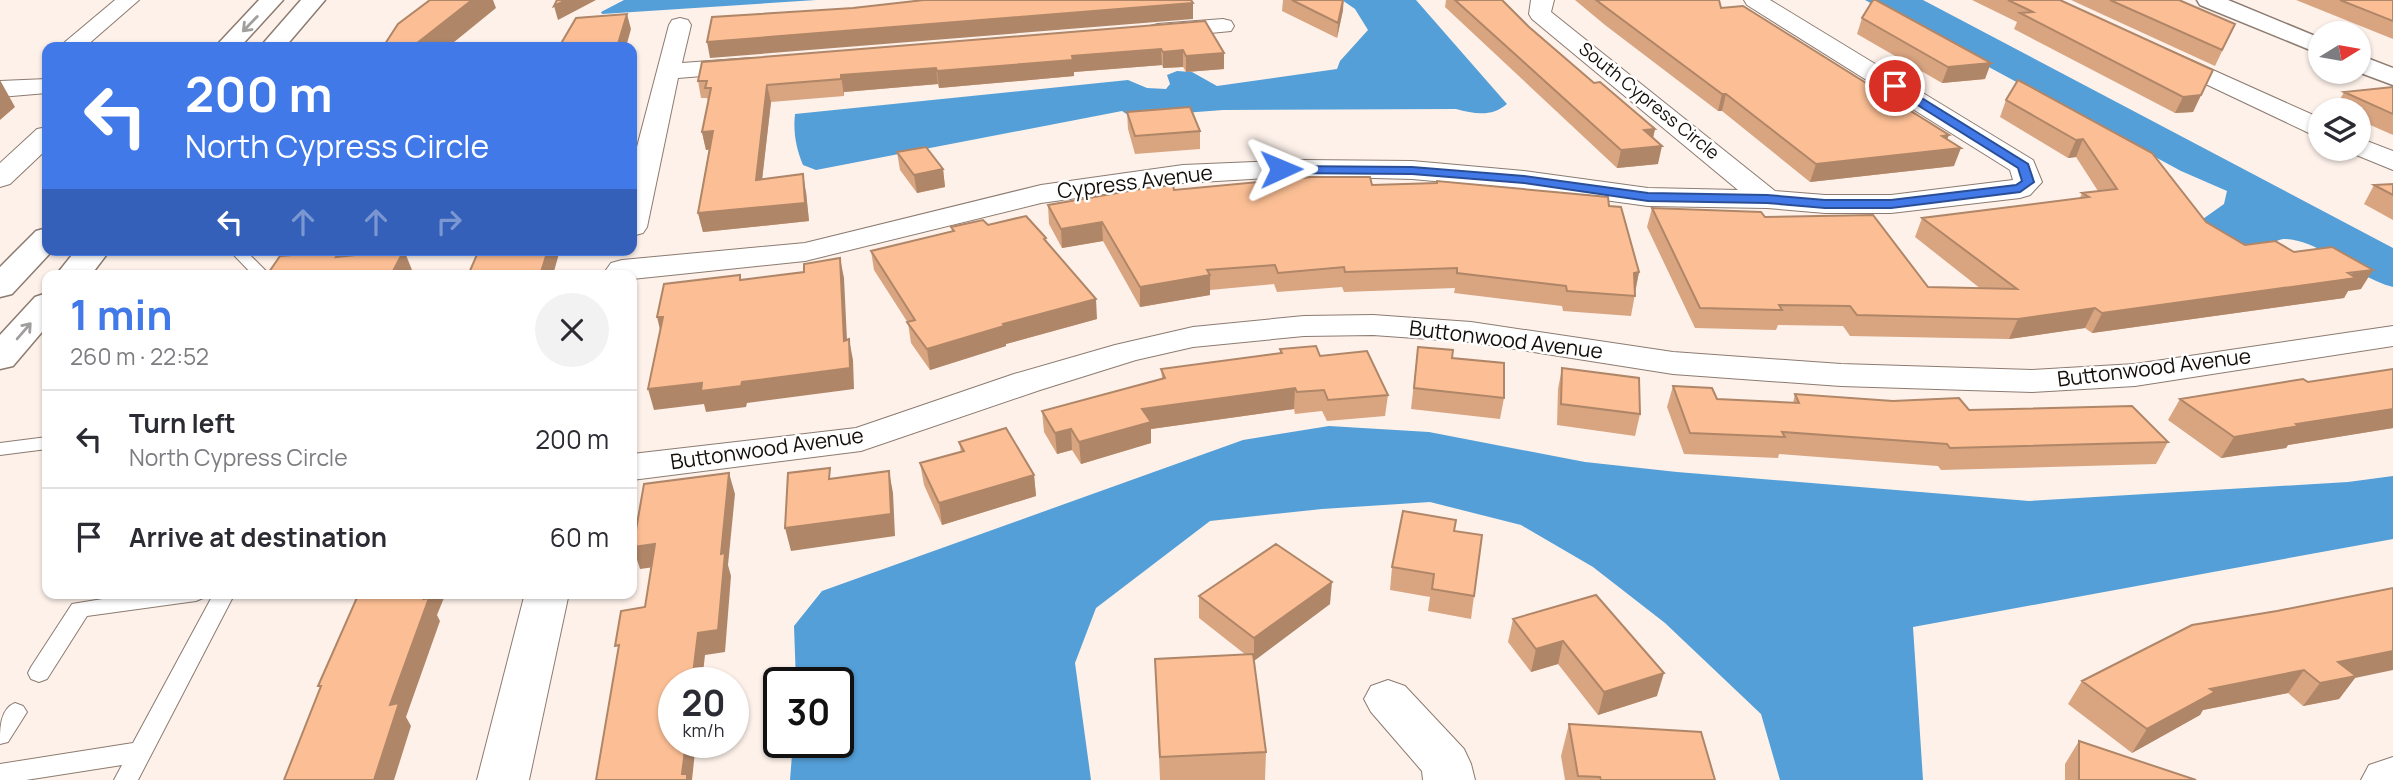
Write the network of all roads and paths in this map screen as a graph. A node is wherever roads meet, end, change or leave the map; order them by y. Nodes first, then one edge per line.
1 (128, 0) edge
2 (272, 0) edge
3 (314, 0) edge
4 (1543, 0) edge
5 (1755, 0) edge
6 (2208, 0) edge
7 (2243, 0) edge
8 (680, 25) dead end
9 (1223, 26) dead end
10 (2308, 26) edge
11 (1129, 34) edge
12 (77, 42) edge
13 (232, 42) edge
14 (276, 42) edge
15 (2308, 42) edge
16 (2140, 44) edge
17 (2371, 52) edge
18 (2393, 61) edge
19 (767, 63) edge
20 (2371, 68) edge
21 (667, 72) junction
22 (2393, 77) edge
23 (42, 86) edge
24 (0, 89) edge
25 (2308, 122) edge
26 (42, 140) edge
27 (2371, 152) edge
28 (2393, 162) edge
29 (0, 178) edge
30 (1767, 199) junction
31 (637, 205) edge
32 (42, 243) edge
33 (89, 256) edge
34 (242, 256) edge
35 (623, 265) edge
36 (77, 270) edge
37 (256, 270) edge
38 (0, 287) edge
39 (42, 310) edge
40 (2393, 336) edge
41 (0, 358) edge
42 (42, 444) edge
43 (0, 449) edge
44 (637, 466) edge
45 (152, 599) edge
46 (222, 599) edge
47 (546, 599) edge
48 (39, 673) dead end
49 (1388, 699) dead end
50 (15, 712) dead end
51 (0, 735) edge
52 (141, 752) junction
53 (0, 774) edge
54 (2393, 778) edge
55 (126, 780) edge
56 (503, 780) edge
57 (1449, 780) edge
58 (2387, 780) edge

1 - 12 street
2 -> 13 main road
3 - 14 main road
4 - 30 street, South Cypress Circle
5 - 30 street, Cypress Avenue
6 - 15 main road
7 - 10 main road
8 - 21 street
9 - 11 street
16 - 25 street
17 - 18 main road
19 - 21 street
20 - 22 main road
21 - 31 street
23 - 24 street
26 - 29 street
27 - 28 street
30 - 35 street, Cypress Avenue
32 - 38 main road
33 - 36 main road
34 - 37 lane
41 -> 39 main road
40 - 44 street, Buttonwood Avenue
42 - 43 lane
45 - 48 lane
46 - 52 lane
47 - 56 street
49 - 57 street
50 - 51 lane
52 - 53 lane
52 - 55 lane
54 - 58 street

